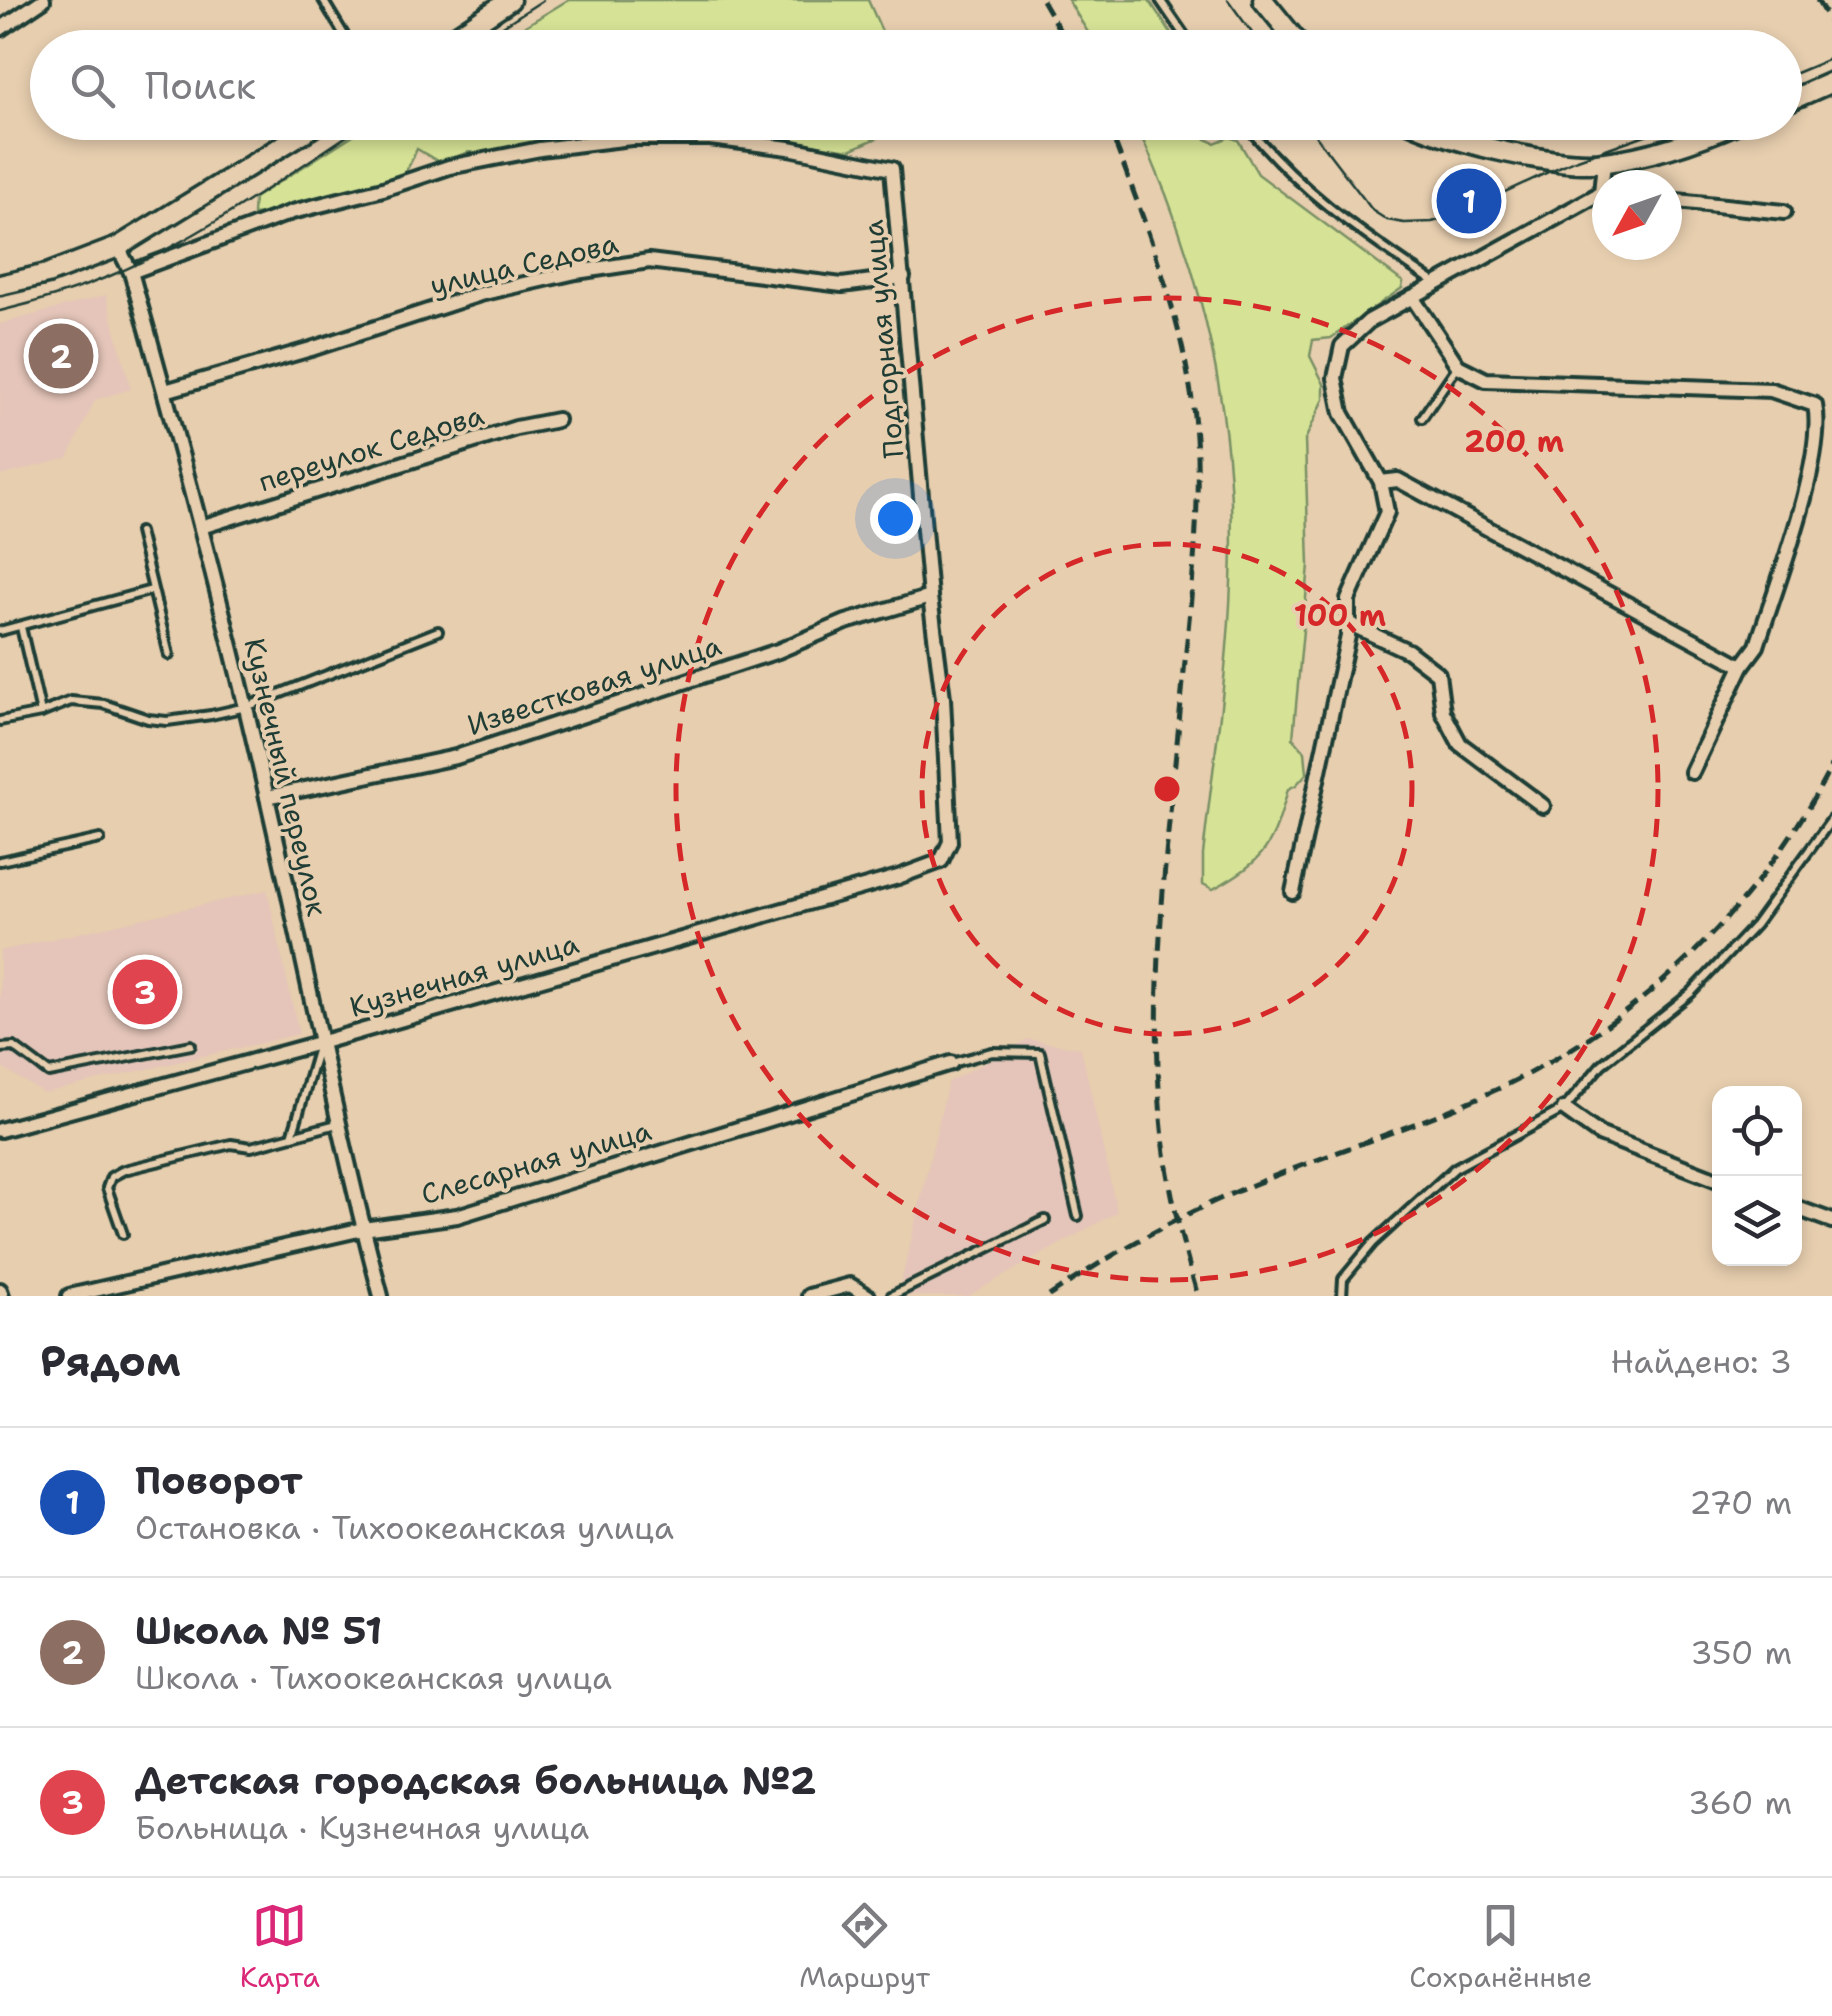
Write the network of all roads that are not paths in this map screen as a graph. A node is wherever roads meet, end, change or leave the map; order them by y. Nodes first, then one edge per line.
1 (43, 0) edge
2 (323, 0) edge
3 (510, 0) edge
4 (1160, 0) edge
5 (1263, 0) edge
6 (0, 29) edge
7 (341, 30) edge
8 (465, 30) edge
9 (1181, 30) edge
10 (1287, 30) edge
11 (1832, 82) edge
12 (1802, 95) edge
13 (292, 140) edge
14 (615, 140) edge
15 (726, 140) edge
16 (1260, 140) edge
17 (1462, 140) edge
18 (1700, 140) edge
19 (1604, 162) junction
20 (1604, 170) edge
21 (1592, 200) edge
22 (1682, 202) edge
23 (1784, 212) dead end
24 (118, 247) junction
25 (131, 272) junction
26 (904, 277) junction
27 (1436, 284) junction
28 (0, 285) edge
29 (1412, 297) junction
30 (1458, 366) junction
31 (165, 391) junction
32 (1422, 418) dead end
33 (557, 420) dead end
34 (1381, 482) junction
35 (202, 527) junction
36 (140, 532) dead end
37 (152, 590) junction
38 (930, 597) junction
39 (1348, 623) junction
40 (21, 627) junction
41 (0, 630) edge
42 (438, 631) dead end
43 (169, 655) dead end
44 (1742, 666) junction
45 (246, 707) junction
46 (41, 712) junction
47 (0, 721) edge
48 (1692, 772) dead end
49 (267, 797) junction
50 (1543, 806) dead end
51 (1832, 819) edge
52 (100, 839) dead end
53 (0, 861) edge
54 (941, 861) joint
55 (1293, 892) dead end
56 (319, 1043) junction
57 (191, 1046) dead end
58 (0, 1048) edge
59 (951, 1063) joint
60 (1564, 1109) junction
61 (338, 1124) junction
62 (0, 1130) edge
63 (292, 1136) junction
64 (1712, 1177) edge
65 (1802, 1210) edge
66 (1078, 1216) dead end
67 (1045, 1220) dead end
68 (1832, 1220) edge
69 (363, 1229) junction
70 (123, 1234) dead end
71 (69, 1296) edge
72 (381, 1296) edge
73 (808, 1296) edge
74 (868, 1296) edge
75 (891, 1296) edge
76 (1342, 1296) edge

1 - 6 street
2 - 7 lane
3 - 8 main road
4 - 9 lane
5 - 10 main road
11 - 12 main road
13 - 24 main road
14 - 25 street, Подгорная улица
15 - 26 street, Подгорная улица
16 - 27 lane
17 - 19 main road
18 - 19 main road
19 - 20 street
21 - 27 street
22 - 23 street
24 - 25 street, Кузнечный переулок
24 - 28 main road
25 - 31 street, Кузнечный переулок
26 - 31 street, улица Седова
26 - 38 street, Подгорная улица
27 - 29 street
29 - 30 street
29 - 34 street
30 - 32 lane
30 - 44 street
31 - 35 street, Кузнечный переулок
33 - 35 street, переулок Седова
34 - 39 street
34 - 44 street
35 - 45 street, Кузнечный переулок
36 - 37 lane
37 - 40 lane
37 - 43 lane
38 - 49 street, Известковая улица
38 - 54 street, Подгорная улица
39 - 50 street
39 - 55 street
40 - 41 lane
40 - 46 lane
42 - 45 lane
44 - 48 street
45 - 46 lane
45 - 49 street, Кузнечный переулок
46 - 47 lane
49 - 56 street, Кузнечный переулок
51 - 60 lane
52 - 53 lane
54 - 56 street, Кузнечная улица
56 - 61 street, Кузнечный переулок
56 - 62 street, Кузнечная улица
56 - 63 lane
57 - 58 lane
59 - 66 lane
59 - 69 street, Слесарная улица
60 - 64 street
60 - 76 lane
61 - 63 lane
61 - 69 street, Кузнечный переулок
63 - 70 lane
65 - 68 street
67 - 75 lane
69 - 71 street, Слесарная улица
69 - 72 street, Кузнечный переулок
73 - 74 street

